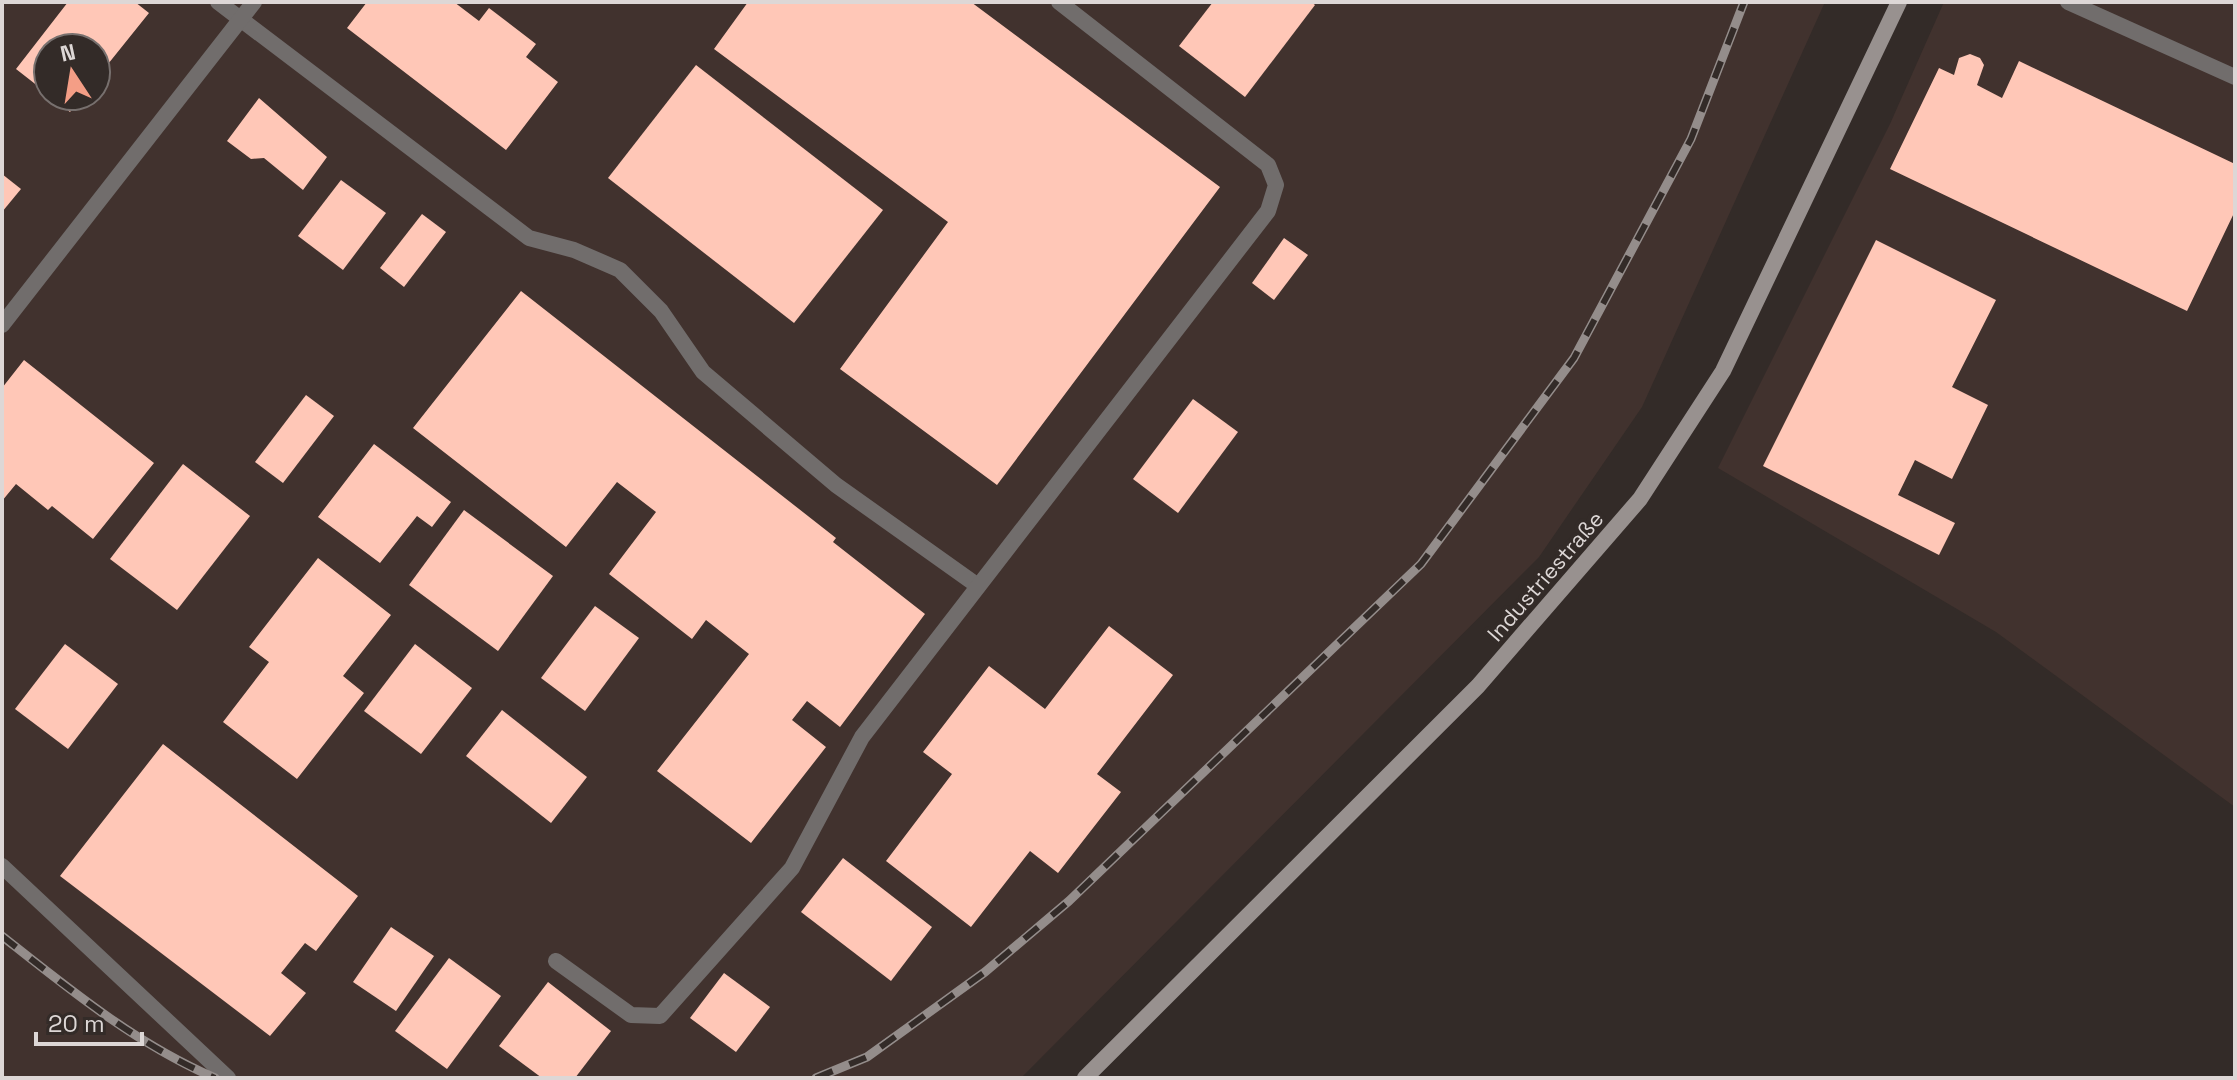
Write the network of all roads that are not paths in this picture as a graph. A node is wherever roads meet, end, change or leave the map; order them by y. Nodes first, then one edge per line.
1 (218, 2) edge
2 (254, 2) edge
3 (1059, 2) edge
4 (1899, 2) edge
5 (2068, 2) edge
6 (240, 19) junction
7 (2235, 77) edge
8 (2, 325) edge
9 (978, 586) junction
10 (2, 866) edge
11 (556, 961) dead end
12 (228, 1078) edge
13 (1085, 1078) edge

1 - 6 street
2 - 6 street
3 - 9 street
4 - 13 main road, Industriestraße
5 - 7 street
6 - 8 street
6 - 9 street
9 - 11 street
10 - 12 street

